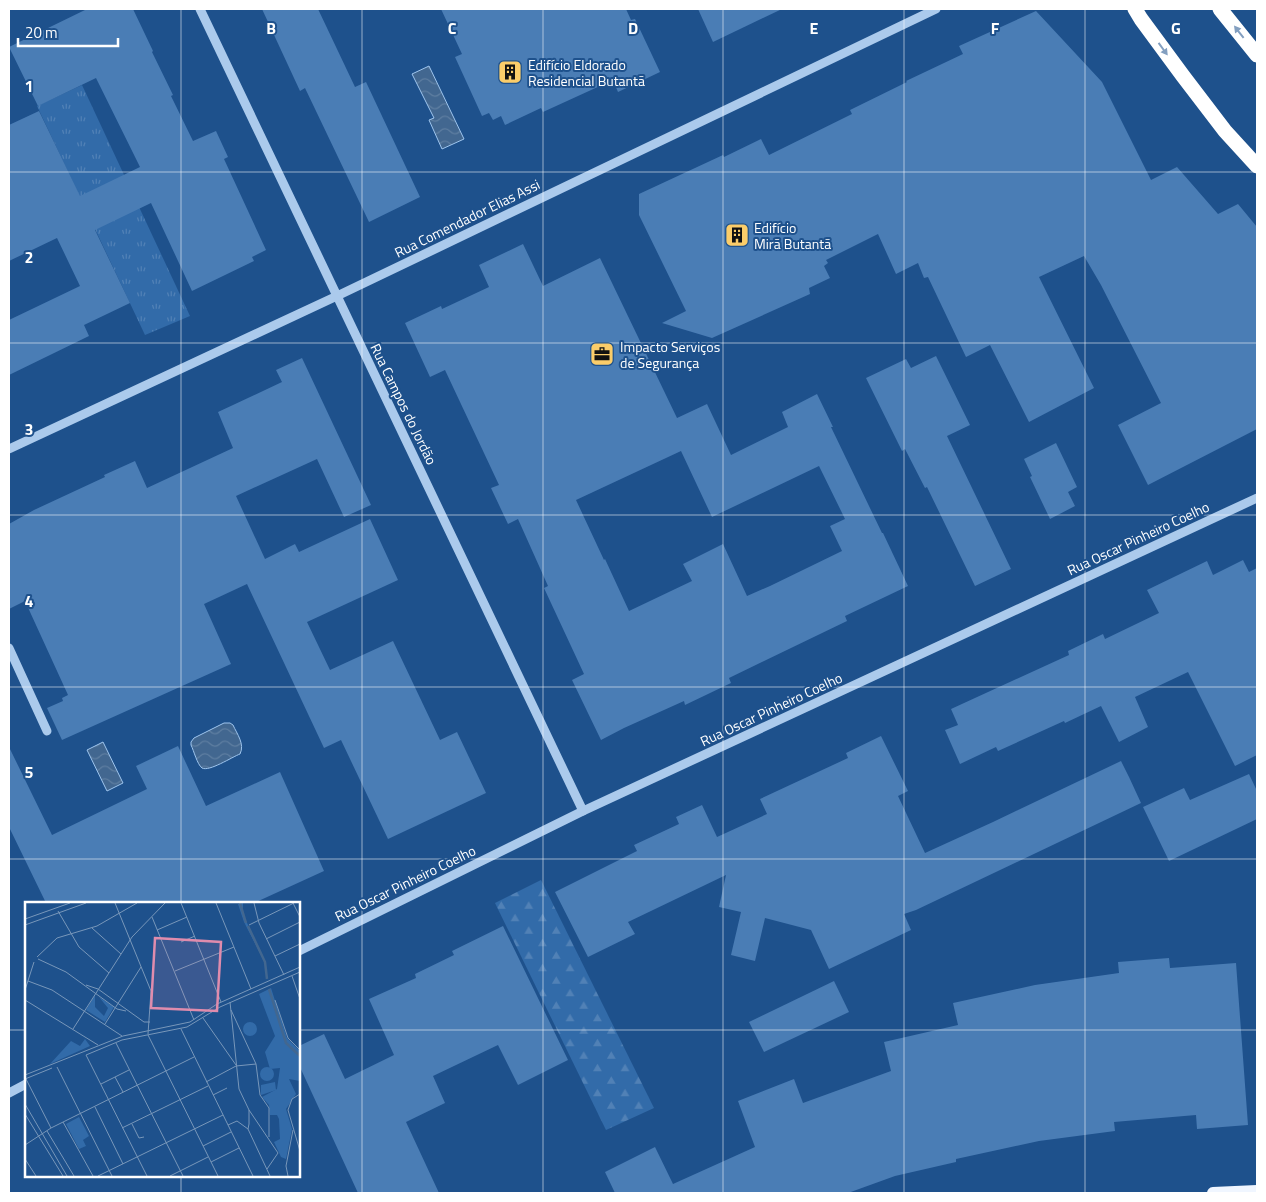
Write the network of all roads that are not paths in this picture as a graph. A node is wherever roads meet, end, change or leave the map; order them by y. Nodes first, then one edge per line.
1 (200, 9) edge
2 (936, 9) edge
3 (1135, 9) edge
4 (1220, 9) edge
5 (1257, 55) edge
6 (1257, 166) edge
7 (337, 296) junction
8 (9, 449) edge
9 (1257, 498) edge
10 (9, 648) edge
11 (47, 732) dead end
12 (583, 811) junction
13 (300, 951) edge
14 (25, 1085) edge
15 (9, 1093) edge
16 (1257, 1191) edge
17 (1213, 1193) edge

1 - 7 street, Rua Campos do Jordão
2 - 7 street, Rua Comendador Elias Assi
3 -> 6 highway
5 -> 4 highway
7 - 8 street, Rua Comendador Elias Assi
7 - 12 street, Rua Campos do Jordão
9 - 12 street, Rua Oscar Pinheiro Coelho
10 - 11 street
12 - 13 street, Rua Oscar Pinheiro Coelho
14 - 15 street
16 - 17 main road

